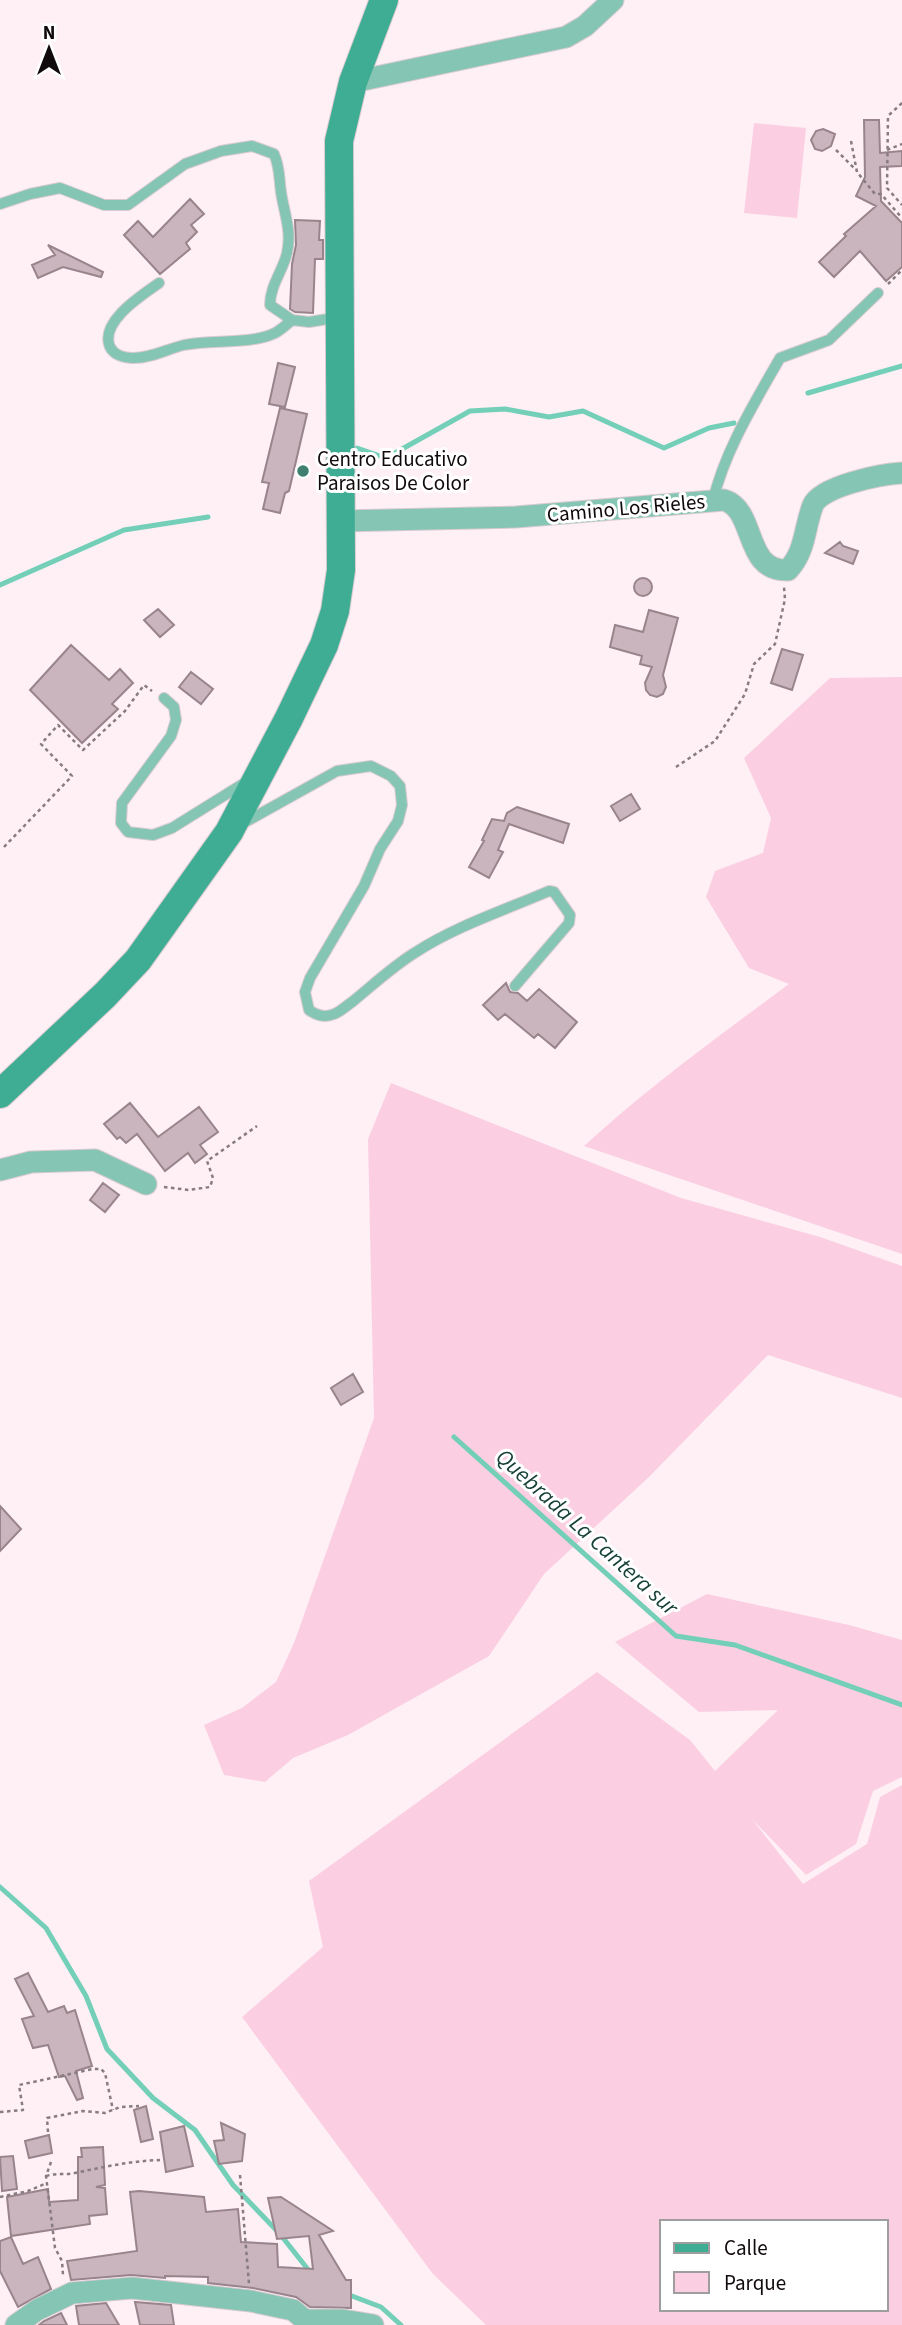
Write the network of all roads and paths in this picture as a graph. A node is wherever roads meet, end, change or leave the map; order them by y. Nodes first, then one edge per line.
1 (384, 0) edge
2 (612, 0) edge
3 (353, 82) junction
4 (902, 103) edge
5 (851, 141) dead end
6 (902, 144) edge
7 (836, 150) dead end
8 (887, 150) junction
9 (857, 172) junction
10 (0, 204) edge
11 (902, 205) edge
12 (902, 218) edge
13 (902, 270) edge
14 (159, 283) dead end
15 (878, 293) joint
16 (340, 317) junction
17 (292, 320) junction
18 (902, 473) edge
19 (713, 501) junction
20 (341, 521) junction
21 (784, 570) junction
22 (164, 698) joint
23 (676, 767) dead end
24 (261, 773) junction
25 (229, 832) junction
26 (4, 847) dead end
27 (515, 986) dead end
28 (0, 1094) edge
29 (257, 1126) dead end
30 (0, 1170) edge
31 (148, 1175) joint
32 (139, 2106) dead end
33 (113, 2110) junction
34 (0, 2112) edge
35 (48, 2132) dead end
36 (160, 2160) dead end
37 (51, 2162) dead end
38 (240, 2175) dead end
39 (46, 2176) junction
40 (47, 2183) junction
41 (0, 2197) edge
42 (65, 2297) junction
43 (251, 2301) junction
44 (305, 2323) edge
45 (16, 2325) edge
46 (373, 2325) edge

1 - 3 main road
2 - 3 street
3 - 16 main road
4 - 8 path
5 - 9 path
6 - 8 path
7 - 9 path
8 - 11 path
9 - 12 path
10 - 17 lane
13 - 15 path
14 - 17 lane
15 - 19 lane
16 - 17 lane
16 - 20 main road
18 - 21 street
19 - 20 street, Camino Los Rieles
19 - 21 street, Camino Los Rieles
20 - 24 main road
21 - 23 path
22 - 24 lane
22 - 26 path
24 - 25 main road
25 - 27 lane
25 - 28 main road
29 - 31 path
30 - 31 street
32 - 33 path
33 - 34 path
33 - 35 path
36 - 39 path
37 - 39 path
38 - 43 path
39 - 40 path
40 - 41 path
40 - 42 path
42 - 43 street
42 - 45 street
43 - 44 street
44 - 46 street

